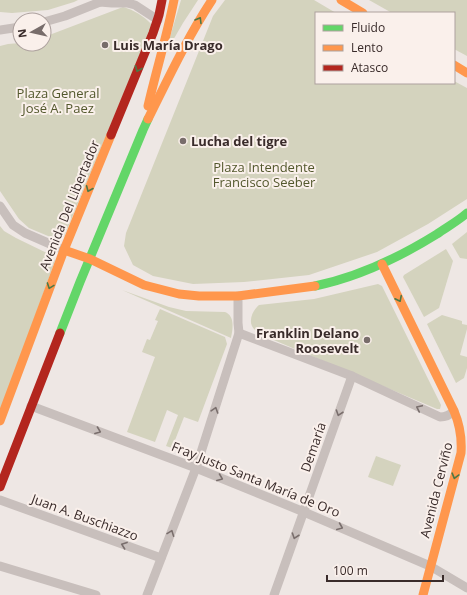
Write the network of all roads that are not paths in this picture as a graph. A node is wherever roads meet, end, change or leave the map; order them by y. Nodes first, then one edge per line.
1 (162, 0) edge
2 (174, 0) edge
3 (212, 0) edge
4 (341, 0) edge
5 (100, 1) edge
6 (361, 12) edge
7 (52, 20) edge
8 (158, 20) junction
9 (12, 28) edge
10 (0, 30) edge
11 (455, 66) edge
12 (467, 72) edge
13 (143, 130) junction
14 (0, 206) edge
15 (467, 213) edge
16 (64, 250) junction
17 (90, 259) junction
18 (382, 264) junction
19 (238, 296) junction
20 (239, 333) junction
21 (352, 376) junction
22 (31, 406) junction
23 (454, 411) junction
24 (0, 421) edge
25 (196, 468) junction
26 (0, 487) edge
27 (0, 500) edge
28 (304, 512) junction
29 (161, 558) junction
30 (0, 566) edge
31 (430, 566) junction
32 (467, 588) edge
33 (96, 595) edge
34 (147, 595) edge
35 (274, 595) edge
36 (423, 595) edge

1 - 8 main road, Avenida Del Libertador
2 - 13 main road
13 -> 3 main road
4 - 6 main road
5 - 7 street
5 - 8 street
8 -> 16 main road, Avenida Del Libertador
9 - 10 street
11 - 12 main road
13 - 17 main road
14 - 16 street
15 - 18 main road
16 - 17 main road
16 -> 24 main road, Avenida Del Libertador
17 - 19 main road
17 - 22 main road
18 - 19 main road
18 -> 23 main road, Avenida Cerviño
19 - 20 street
20 - 21 street
25 -> 20 street
23 -> 21 street
21 -> 28 street, Demaría
22 -> 25 street, Fray Justo Santa María de Oro
22 - 26 main road
23 -> 31 main road, Avenida Cerviño
25 -> 28 street, Fray Justo Santa María de Oro
29 -> 25 street
29 -> 27 street, Juan A. Buschiazzo
28 -> 31 street, Fray Justo Santa María de Oro
28 -> 35 street, Demaría
29 - 34 street
30 - 33 street
31 - 32 street, Fray Justo Santa María de Oro
31 - 36 main road, Avenida Cerviño

